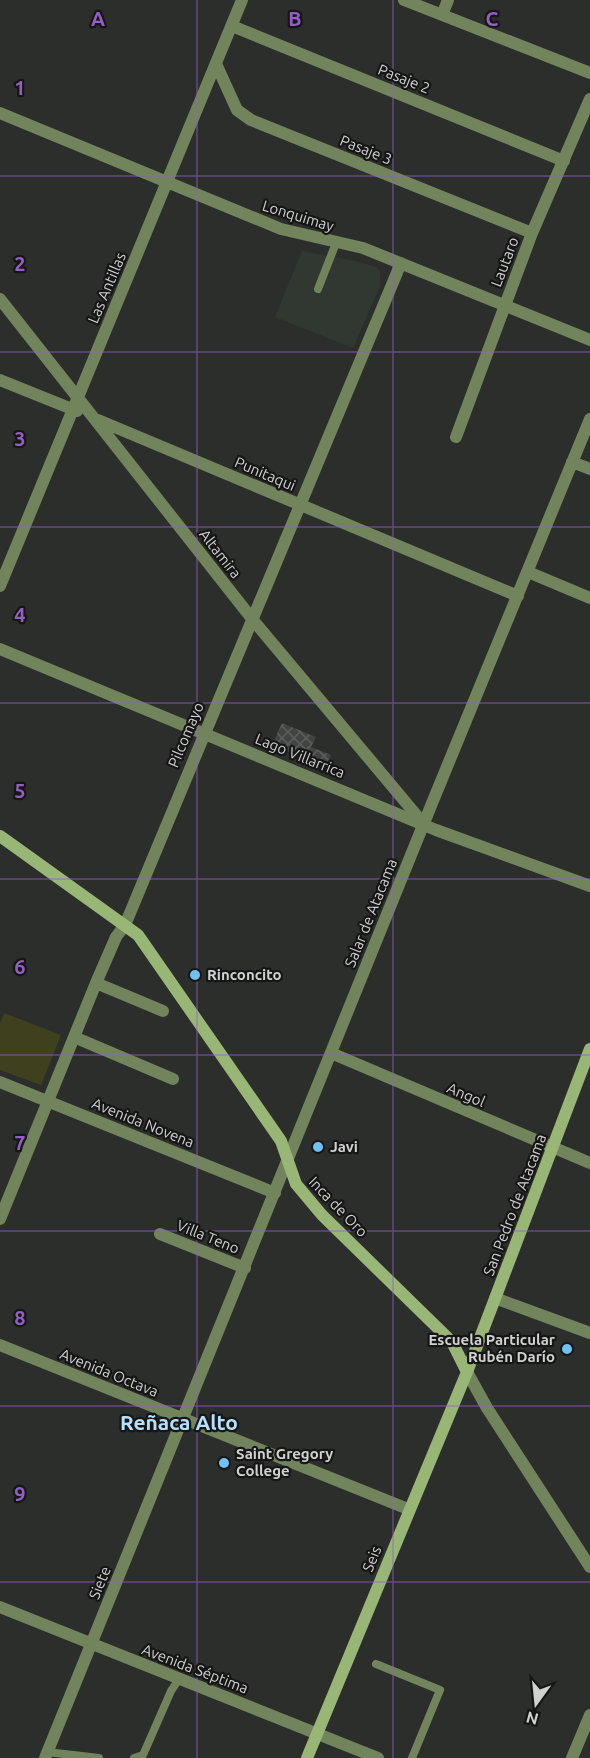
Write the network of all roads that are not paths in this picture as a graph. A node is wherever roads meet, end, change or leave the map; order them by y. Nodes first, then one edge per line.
1 (242, 0) edge
2 (404, 0) edge
3 (448, 0) edge
4 (442, 15) junction
5 (232, 26) junction
6 (217, 66) junction
7 (590, 73) edge
8 (590, 99) edge
9 (0, 113) edge
10 (564, 160) junction
11 (167, 182) junction
12 (532, 233) junction
13 (336, 243) junction
14 (401, 263) junction
15 (318, 289) dead end
16 (0, 299) edge
17 (505, 305) junction
18 (590, 340) edge
19 (0, 380) edge
20 (74, 404) junction
21 (96, 419) junction
22 (590, 419) edge
23 (456, 437) dead end
24 (572, 462) junction
25 (590, 470) edge
26 (300, 505) junction
27 (528, 572) junction
28 (0, 586) edge
29 (518, 596) junction
30 (590, 598) edge
31 (253, 620) junction
32 (0, 649) edge
33 (203, 733) junction
34 (423, 823) junction
35 (0, 836) edge
36 (590, 886) edge
37 (125, 925) junction
38 (96, 983) junction
39 (163, 1011) dead end
40 (74, 1037) junction
41 (590, 1049) edge
42 (331, 1053) junction
43 (173, 1079) dead end
44 (0, 1082) edge
45 (48, 1101) junction
46 (553, 1148) junction
47 (288, 1160) junction
48 (590, 1164) edge
49 (275, 1193) junction
50 (0, 1219) edge
51 (160, 1234) dead end
52 (245, 1268) junction
53 (495, 1298) junction
54 (590, 1333) edge
55 (0, 1345) edge
56 (467, 1372) junction
57 (182, 1419) junction
58 (408, 1509) junction
59 (590, 1567) edge
60 (0, 1607) edge
61 (91, 1645) junction
62 (376, 1664) dead end
63 (180, 1679) junction
64 (590, 1715) edge
65 (317, 1733) junction
66 (46, 1755) edge
67 (99, 1758) edge
68 (134, 1758) edge
69 (307, 1758) edge
70 (378, 1758) edge
71 (412, 1758) edge
72 (572, 1758) edge

1 - 5 street, Las Antillas
2 - 4 street
3 - 4 street
4 - 7 street
5 - 6 street, Las Antillas
5 - 10 street, Pasaje 2
6 - 11 street, Las Antillas
6 - 12 street, Pasaje 3
8 - 10 street, Lautaro
9 - 11 street, Lonquimay
10 - 12 street, Lautaro
11 - 13 street, Lonquimay
11 - 20 street, Las Antillas
12 - 17 street, Lautaro
13 - 14 street, Lonquimay
13 - 15 lane
14 - 17 street, Lonquimay
14 - 26 street, Pilcomayo
16 - 20 street
17 - 18 street, Lonquimay
17 - 23 street, Lautaro
19 - 20 street, Punitaqui
20 - 21 street, Punitaqui
20 - 28 street, Las Antillas
21 - 26 street, Punitaqui
21 - 31 street, Altamira
22 - 24 street, Salar de Atacama
24 - 25 street
24 - 27 street, Salar de Atacama
26 - 29 street, Punitaqui
26 - 31 street, Pilcomayo
27 - 29 street, Salar de Atacama
27 - 30 street
29 - 34 street, Salar de Atacama
31 - 33 street, Pilcomayo
31 - 34 street, Altamira
32 - 33 street, Lago Villarrica
33 - 34 street, Lago Villarrica
33 - 37 street, Pilcomayo
34 - 36 street, Lago Villarrica
34 - 42 street, Salar de Atacama
35 - 37 street, Inca de Oro
37 - 38 street, Pilcomayo
37 - 47 street, Inca de Oro
38 - 39 street
38 - 40 street, Pilcomayo
40 - 43 street
40 - 45 street, Pilcomayo
41 - 46 street, San Pedro de Atacama
42 - 46 street, Angol
42 - 47 street, Salar de Atacama
44 - 45 street, Avenida Novena
45 - 49 street, Avenida Novena
45 - 50 street, Pilcomayo
46 - 48 street, Angol
46 - 53 street, San Pedro de Atacama
47 - 49 street, Salar de Atacama
47 - 56 street, Inca de Oro
49 - 52 street, Salar de Atacama
51 - 52 street, Villa Teno
52 - 57 street, Salar de Atacama
53 - 54 street
53 - 56 street, San Pedro de Atacama
55 - 57 street, Avenida Octava
56 - 58 street, Seis
56 - 59 street, Inca de Oro
57 - 58 street, Avenida Octava
57 - 61 street, Siete
58 - 65 street, Seis
60 - 61 street, Avenida Séptima
61 - 63 street, Avenida Séptima
61 - 66 street, Siete
62 - 71 lane
63 - 65 street, Avenida Séptima
63 - 68 lane
64 - 72 street
65 - 69 street, Seis
65 - 70 street, Avenida Séptima
66 - 67 lane

